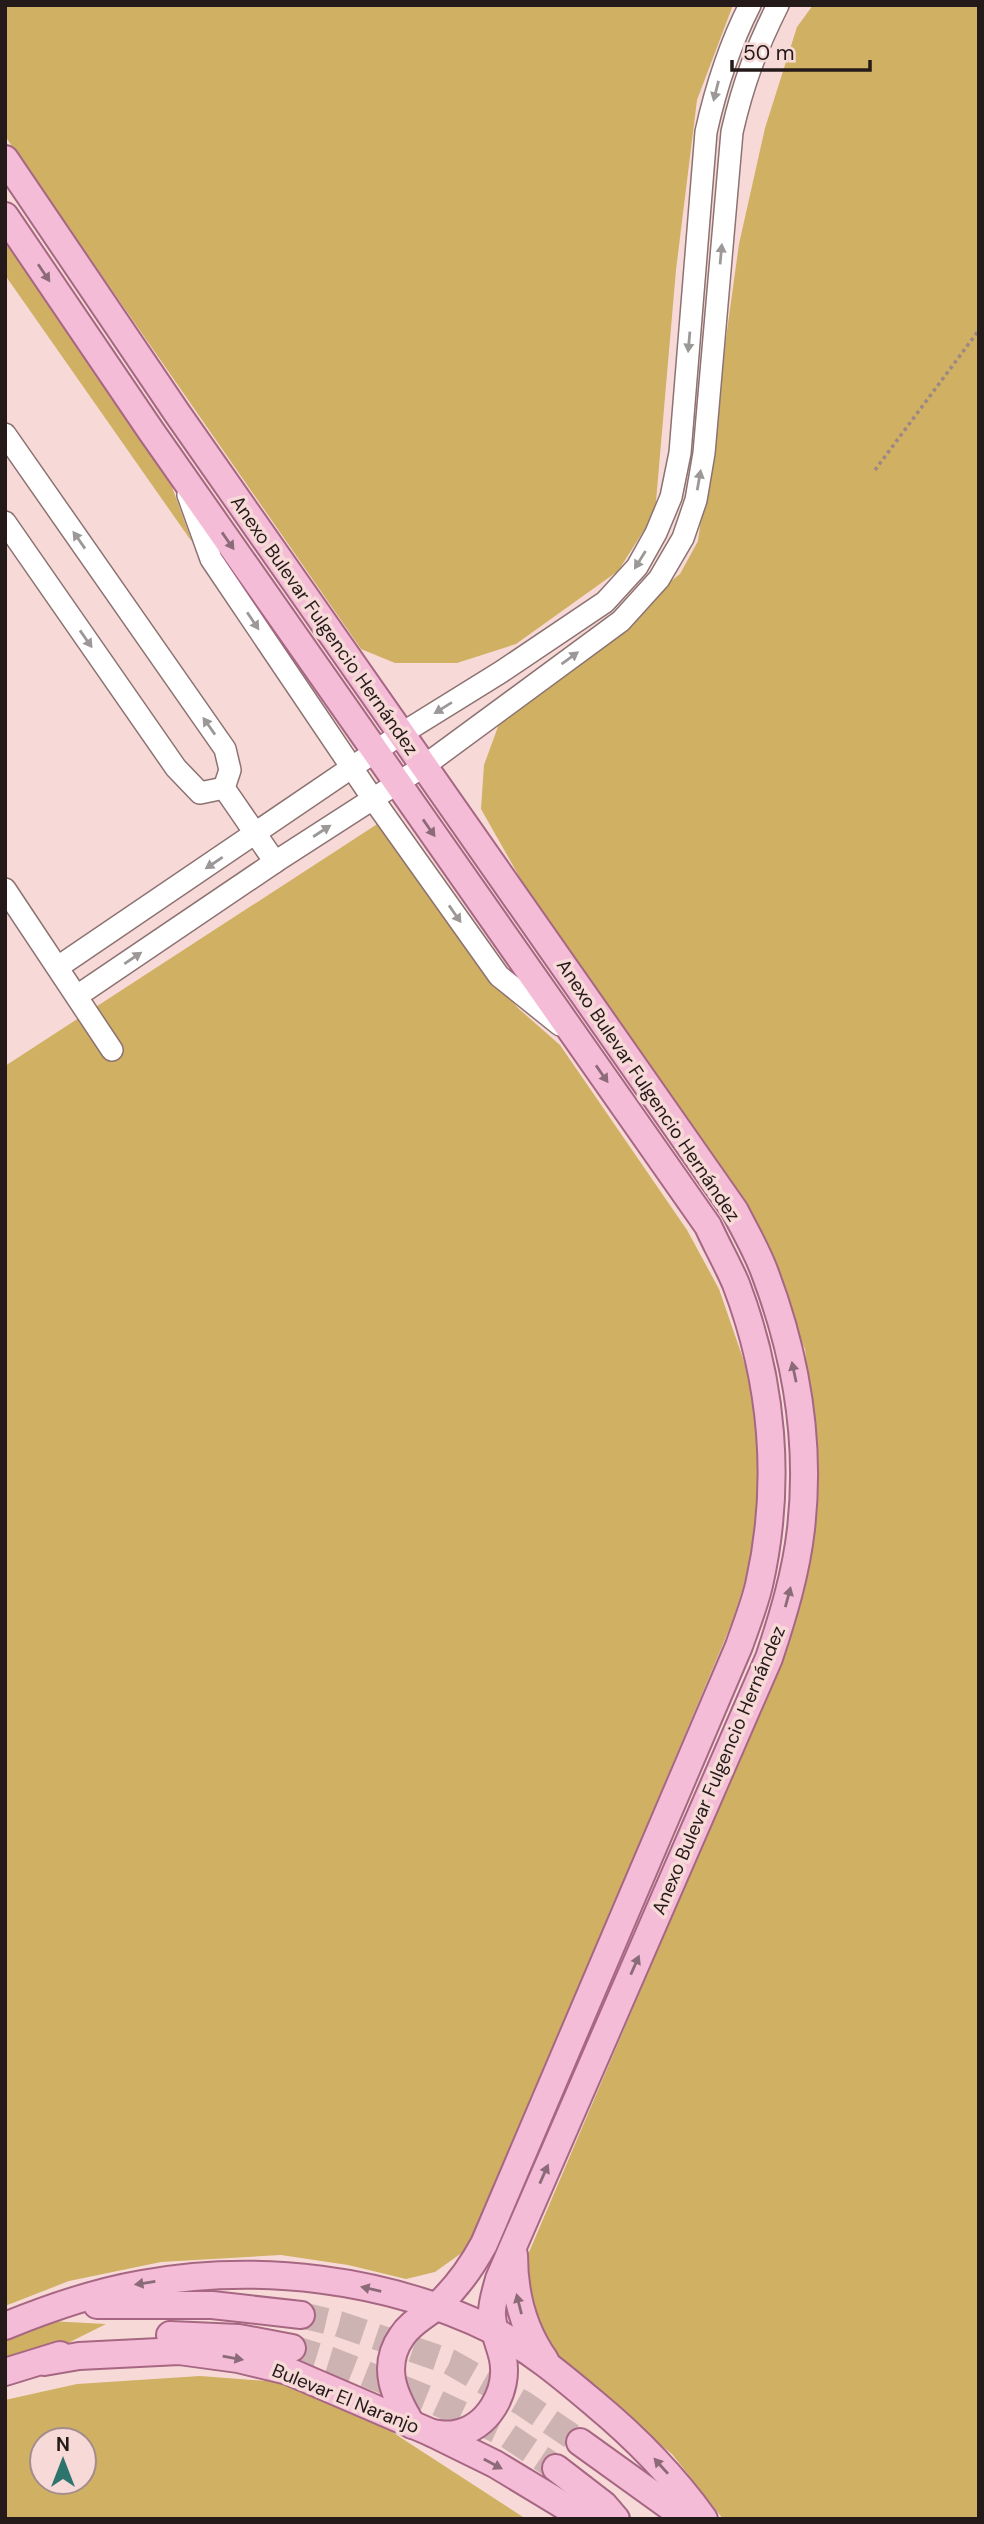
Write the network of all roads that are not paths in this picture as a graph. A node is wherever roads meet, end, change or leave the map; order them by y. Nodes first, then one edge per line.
1 (750, 5) edge
2 (778, 5) edge
3 (5, 159) edge
4 (5, 216) edge
5 (5, 435) edge
6 (180, 473) junction
7 (5, 522) edge
8 (522, 657) junction
9 (538, 681) junction
10 (401, 734) junction
11 (376, 752) junction
12 (424, 766) junction
13 (352, 768) junction
14 (397, 783) junction
15 (224, 788) junction
16 (373, 799) junction
17 (256, 835) junction
18 (275, 862) junction
19 (5, 889) edge
20 (58, 967) junction
21 (77, 996) junction
22 (579, 1041) junction
23 (112, 1050) dead end
24 (517, 2236) junction
25 (60, 2306) junction
26 (438, 2306) junction
27 (301, 2315) tunnel mouth
28 (5, 2326) edge
29 (495, 2331) junction
30 (292, 2348) tunnel mouth
31 (44, 2362) junction
32 (549, 2365) junction
33 (5, 2372) edge
34 (422, 2429) junction
35 (580, 2442) tunnel mouth
36 (556, 2468) tunnel mouth
37 (586, 2519) edge
38 (616, 2519) edge
39 (687, 2519) edge
40 (704, 2519) edge

1 -> 8 lane
9 -> 2 lane
3 - 10 main road, Anexo Bulevar Fulgencio Hernández
4 -> 6 main road, Anexo Bulevar Fulgencio Hernández
15 -> 5 lane
6 -> 11 main road, Anexo Bulevar Fulgencio Hernández
6 -> 13 lane
7 -> 15 lane
8 - 9 lane
8 -> 10 lane
9 - 12 lane
10 - 11 lane
10 - 12 main road, Anexo Bulevar Fulgencio Hernández
11 - 13 lane
11 - 14 main road, Anexo Bulevar Fulgencio Hernández
12 - 14 lane
24 -> 12 main road, Anexo Bulevar Fulgencio Hernández
13 - 16 lane
13 - 17 lane
14 - 16 lane
14 -> 22 main road, Anexo Bulevar Fulgencio Hernández
15 - 17 lane
18 -> 16 lane
16 -> 22 lane
17 - 18 lane
17 -> 20 lane
21 -> 18 lane
19 - 20 lane
20 - 21 lane
21 - 23 lane
22 -> 26 main road, Anexo Bulevar Fulgencio Hernández
24 - 29 main road, Anexo Bulevar Fulgencio Hernández
32 -> 24 main road
26 -> 25 main road
25 - 27 main road
25 - 28 main road
26 - 29 main road
26 - 34 main road
29 - 32 main road
29 - 34 main road
30 - 31 main road, Bulevar El Naranjo
31 - 33 main road, Bulevar El Naranjo
31 -> 34 main road, Bulevar El Naranjo
40 -> 32 main road
34 -> 37 main road, Bulevar El Naranjo
35 - 39 main road
36 - 38 main road

